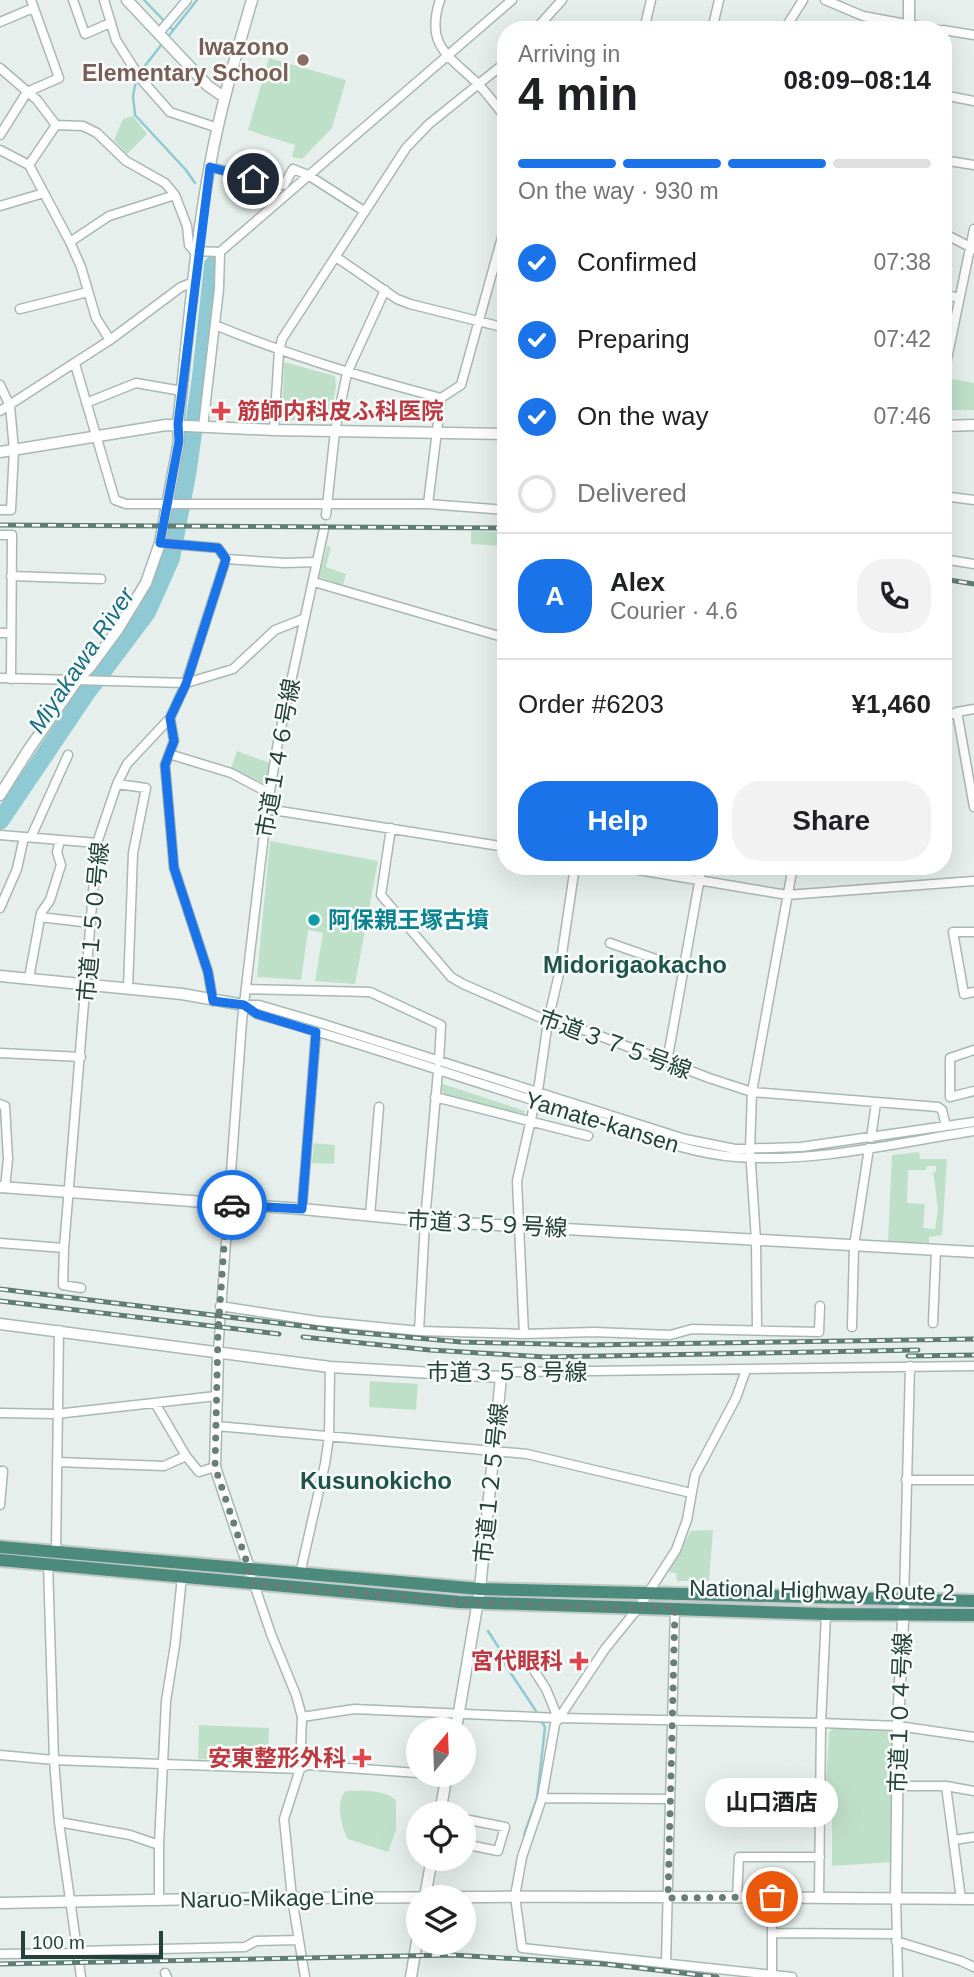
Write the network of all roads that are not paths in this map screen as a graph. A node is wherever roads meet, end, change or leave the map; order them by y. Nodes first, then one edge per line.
1 (73, 0) edge
2 (104, 0) edge
3 (127, 0) edge
4 (187, 0) edge
5 (252, 0) edge
6 (440, 0) edge
7 (512, 0) edge
8 (562, 0) edge
9 (651, 0) edge
10 (719, 0) edge
11 (803, 0) edge
12 (825, 0) edge
13 (909, 0) edge
14 (32, 4) edge
15 (543, 21) edge
16 (646, 21) edge
17 (714, 21) edge
18 (790, 21) edge
19 (882, 21) edge
20 (909, 21) edge
21 (0, 22) edge
22 (110, 23) junction
23 (952, 31) edge
24 (161, 32) junction
25 (974, 35) edge
26 (447, 56) junction
27 (0, 68) edge
28 (497, 70) edge
29 (480, 86) junction
30 (27, 92) junction
31 (224, 97) junction
32 (952, 97) edge
33 (974, 101) edge
34 (497, 107) edge
35 (56, 125) junction
36 (218, 128) junction
37 (0, 135) edge
38 (0, 150) edge
39 (952, 161) edge
40 (974, 164) edge
41 (29, 165) junction
42 (210, 167) junction
43 (308, 175) junction
44 (44, 193) junction
45 (175, 195) junction
46 (0, 206) edge
47 (364, 211) junction
48 (974, 229) edge
49 (952, 238) edge
50 (70, 242) junction
51 (972, 248) edge
52 (198, 251) junction
53 (220, 252) junction
54 (497, 254) edge
55 (336, 257) junction
56 (194, 282) junction
57 (384, 290) junction
58 (88, 292) junction
59 (952, 296) edge
60 (959, 298) junction
61 (20, 309) dead end
62 (478, 320) junction
63 (215, 325) junction
64 (497, 325) edge
65 (952, 333) edge
66 (110, 340) junction
67 (279, 351) junction
68 (75, 364) junction
69 (347, 373) junction
70 (0, 385) edge
71 (182, 391) junction
72 (441, 398) junction
73 (86, 403) junction
74 (9, 406) junction
75 (0, 411) edge
76 (178, 424) junction
77 (974, 425) edge
78 (199, 426) junction
79 (952, 426) edge
80 (274, 430) junction
81 (335, 431) junction
82 (435, 434) junction
83 (497, 434) edge
84 (95, 436) junction
85 (13, 450) junction
86 (0, 452) edge
87 (952, 497) edge
88 (974, 500) edge
89 (178, 503) junction
90 (327, 503) junction
91 (428, 504) junction
92 (497, 509) edge
93 (0, 510) edge
94 (326, 515) dead end
95 (324, 529) dead end
96 (0, 535) edge
97 (164, 543) junction
98 (226, 559) junction
99 (952, 560) edge
100 (316, 562) junction
101 (974, 564) edge
102 (12, 576) junction
103 (101, 579) dead end
104 (314, 582) junction
105 (0, 588) edge
106 (11, 588) junction
107 (303, 619) junction
108 (0, 634) edge
109 (11, 634) junction
110 (497, 635) edge
111 (0, 678) edge
112 (11, 679) junction
113 (83, 680) junction
114 (186, 684) junction
115 (974, 709) edge
116 (957, 712) junction
117 (952, 714) edge
118 (170, 718) junction
119 (169, 754) junction
120 (68, 755) dead end
121 (117, 784) junction
122 (270, 793) junction
123 (0, 795) edge
124 (974, 807) edge
125 (267, 809) junction
126 (391, 828) junction
127 (0, 835) edge
128 (28, 837) junction
129 (60, 840) junction
130 (97, 843) junction
131 (497, 846) edge
132 (574, 875) edge
133 (662, 875) edge
134 (700, 875) edge
135 (791, 875) edge
136 (974, 881) edge
137 (699, 882) junction
138 (787, 895) junction
139 (0, 908) edge
140 (40, 917) junction
141 (91, 923) junction
142 (974, 932) edge
143 (610, 943) dead end
144 (684, 969) junction
145 (0, 976) edge
146 (29, 978) junction
147 (86, 983) junction
148 (128, 988) junction
149 (247, 989) junction
150 (974, 992) edge
151 (213, 1001) junction
152 (244, 1005) junction
153 (548, 1021) junction
154 (316, 1032) junction
155 (974, 1050) edge
156 (0, 1053) edge
157 (81, 1057) junction
158 (667, 1062) junction
159 (438, 1066) junction
160 (974, 1091) edge
161 (751, 1092) junction
162 (536, 1093) junction
163 (435, 1097) junction
164 (534, 1102) junction
165 (876, 1102) junction
166 (3, 1105) edge
167 (379, 1107) dead end
168 (530, 1122) junction
169 (974, 1122) edge
170 (946, 1126) junction
171 (974, 1131) edge
172 (588, 1136) dead end
173 (870, 1143) junction
174 (750, 1153) junction
175 (3, 1188) edge
176 (68, 1193) junction
177 (227, 1204) junction
178 (302, 1209) junction
179 (370, 1216) junction
180 (425, 1221) junction
181 (519, 1225) junction
182 (756, 1240) junction
183 (0, 1243) edge
184 (854, 1246) junction
185 (64, 1248) junction
186 (936, 1250) junction
187 (974, 1252) edge
188 (81, 1288) dead end
189 (220, 1306) junction
190 (820, 1306) dead end
191 (933, 1323) dead end
192 (0, 1324) edge
193 (852, 1327) dead end
194 (757, 1329) junction
195 (59, 1330) junction
196 (419, 1331) junction
197 (524, 1334) junction
198 (218, 1352) junction
199 (910, 1366) junction
200 (974, 1366) edge
201 (330, 1367) junction
202 (746, 1370) junction
203 (501, 1377) junction
204 (216, 1396) junction
205 (155, 1403) junction
206 (0, 1413) edge
207 (56, 1414) junction
208 (216, 1426) junction
209 (328, 1437) junction
210 (495, 1450) junction
211 (186, 1456) junction
212 (57, 1462) junction
213 (215, 1467) junction
214 (0, 1471) edge
215 (906, 1480) junction
216 (974, 1480) edge
217 (691, 1493) junction
218 (0, 1505) edge
219 (0, 1547) edge
220 (56, 1551) junction
221 (0, 1560) edge
222 (48, 1564) junction
223 (249, 1570) junction
224 (300, 1574) junction
225 (181, 1577) junction
226 (254, 1584) junction
227 (480, 1589) junction
228 (649, 1593) junction
229 (974, 1601) edge
230 (478, 1603) junction
231 (639, 1607) junction
232 (675, 1607) junction
233 (904, 1607) junction
234 (826, 1614) junction
235 (974, 1615) edge
236 (527, 1659) dead end
237 (460, 1712) junction
238 (302, 1717) junction
239 (459, 1717) edge
240 (558, 1718) junction
241 (671, 1721) junction
242 (821, 1723) junction
243 (898, 1726) junction
244 (974, 1737) edge
245 (0, 1755) edge
246 (54, 1760) junction
247 (164, 1764) junction
248 (300, 1769) junction
249 (406, 1772) edge
250 (897, 1786) junction
251 (946, 1786) junction
252 (974, 1791) edge
253 (542, 1798) junction
254 (670, 1800) junction
255 (476, 1821) edge
256 (59, 1822) junction
257 (974, 1838) edge
258 (954, 1840) junction
259 (159, 1846) junction
260 (476, 1846) edge
261 (820, 1857) junction
262 (476, 1896) edge
263 (515, 1896) junction
264 (406, 1897) edge
265 (772, 1897) junction
266 (819, 1897) junction
267 (292, 1898) junction
268 (668, 1898) junction
269 (737, 1898) junction
270 (896, 1898) junction
271 (159, 1899) junction
272 (961, 1899) junction
273 (974, 1899) edge
274 (70, 1901) junction
275 (0, 1903) edge
276 (772, 1933) junction
277 (896, 1938) junction
278 (298, 1940) junction
279 (78, 1952) junction
280 (0, 1954) edge
281 (415, 1955) edge
282 (666, 1964) junction
283 (974, 1967) edge
284 (772, 1976) edge
285 (81, 1977) edge
286 (305, 1977) edge
287 (411, 1977) edge
288 (792, 1977) edge
289 (898, 1977) edge

1 - 22 street
2 - 22 street
3 - 24 street
4 - 24 street
5 - 31 street
6 - 26 street
7 - 26 street
8 - 15 street
9 - 16 street
10 - 17 street
11 - 18 street
12 - 19 street
13 - 20 street
14 - 21 street
14 - 30 street
22 - 36 street
23 - 25 street
24 - 31 street
26 - 29 street
26 - 43 street
27 - 30 street
28 - 29 street
29 - 34 street
29 - 47 street
30 - 35 street
30 - 37 street
31 - 36 street
32 - 33 street
35 - 41 street
35 - 45 street
36 - 42 street
38 - 41 street
39 - 40 street
41 - 44 street
42 - 43 street
42 - 52 street
43 - 47 street
43 - 53 street
44 - 46 street
44 - 50 street
45 - 50 street
45 - 52 street
47 - 55 street
48 - 51 street
49 - 51 street
50 - 58 street
51 - 60 street
52 - 53 street
52 - 56 street
53 - 63 street
54 - 62 street
55 - 57 street
55 - 67 street
56 - 66 street
56 - 71 street
57 - 62 street
57 - 69 street
58 - 61 street
58 - 66 street
59 - 60 street
60 - 65 street
62 - 64 street
62 - 72 street
63 - 67 street
63 - 78 street
66 - 68 street
67 - 69 street
67 - 80 street
68 - 73 street
68 - 74 street
69 - 72 street
69 - 81 street
70 - 74 street
71 - 73 street
71 - 76 street
72 - 82 street
73 - 84 street
74 - 75 street
74 - 85 street
76 - 78 street
76 - 84 street
76 - 89 street
77 - 79 street
78 - 80 street
80 - 81 street
81 - 82 street
81 - 90 street
82 - 83 street
82 - 91 street
84 - 85 street
84 - 89 street
85 - 86 street
85 - 93 street
87 - 88 street
89 - 90 street
89 - 97 street
90 - 91 street
90 - 94 street
91 - 92 street
95 - 100 street, 市道１４６号線
96 - 102 street
97 - 98 street
97 - 113 street
98 - 100 street
98 - 114 street, 市道１５０号線
99 - 101 street
100 - 104 street, 市道１４６号線
102 - 103 street
102 - 106 street
104 - 107 street, 市道１４６号線
104 - 110 street
105 - 106 street
106 - 109 street
107 - 114 street
107 - 122 street, 市道１４６号線
108 - 109 street
109 - 112 street
111 - 112 street
112 - 113 street
113 - 114 street
113 - 123 street
114 - 118 street, 市道１５０号線
115 - 116 street
116 - 117 street
116 - 124 street
118 - 119 street
118 - 121 street, 市道１５０号線
119 - 122 street
119 - 151 street
120 - 128 street
121 - 130 street, 市道１５０号線
121 - 148 street
122 - 125 street, 市道１４６号線
125 - 126 street
125 - 149 street, 市道１４６号線
126 - 131 street
126 - 153 street, 市道３７５号線
127 - 128 street
128 - 129 street
128 - 139 street
129 - 130 street
129 - 140 street
130 - 141 street, 市道１５０号線
132 - 153 street
133 - 137 street
134 - 137 street
135 - 138 street
136 - 138 street
137 - 138 street
137 - 144 street
138 - 161 street
140 - 141 street
140 - 146 street
141 - 147 street, 市道１５０号線
142 - 150 street
143 - 144 street
144 - 158 street
145 - 146 street, Yamate-kansen
146 - 147 street, Yamate-kansen
147 - 148 street, Yamate-kansen
147 - 157 street, 市道１５０号線
148 - 151 street, Yamate-kansen
149 - 152 street, 市道１４６号線
149 - 159 street
151 - 152 street, Yamate-kansen
152 - 154 street, Yamate-kansen
152 - 159 street, Yamate-kansen
152 - 177 street
153 - 158 street, 市道３７５号線
153 - 162 street
154 - 159 street, Yamate-kansen
154 - 178 street
155 - 160 street
156 - 157 street
157 - 176 street, 市道１５０号線
158 - 161 street, 市道３７５号線
159 - 162 street, Yamate-kansen
159 - 163 street
159 - 164 street, Yamate-kansen
161 - 165 street, 市道３７５号線
161 - 174 street
162 - 164 street
162 - 174 street, Yamate-kansen
163 - 168 street
163 - 180 street
164 - 168 street
164 - 174 street, Yamate-kansen
165 - 170 street, 市道３７５号線
165 - 173 street
166 - 175 street
167 - 179 street
168 - 172 street
168 - 181 street
169 - 170 street, Yamate-kansen
170 - 173 street, Yamate-kansen
171 - 173 street, Yamate-kansen
173 - 174 street, Yamate-kansen
173 - 184 street
174 - 182 street
175 - 176 street, 市道３５９号線
176 - 177 street, 市道３５９号線
176 - 185 street, 市道１５０号線
177 - 178 street, 市道３５９号線
177 - 189 street
178 - 179 street, 市道３５９号線
179 - 180 street, 市道３５９号線
180 - 181 street, 市道３５９号線
180 - 196 street
181 - 182 street, 市道３５９号線
181 - 197 street
182 - 184 street, 市道３５９号線
182 - 194 street
183 - 185 street
184 - 186 street, 市道３５９号線
184 - 193 street
185 - 188 street, 市道１５０号線
186 - 187 street, 市道３５９号線
186 - 191 street
189 - 196 street
189 - 198 street
190 - 194 street
192 - 195 street, 市道３５８号線
194 - 197 street
195 - 198 street, 市道３５８号線
195 - 207 street
196 - 197 street
198 - 201 street, 市道３５８号線
198 - 204 street
199 - 200 street, 市道３５８号線
199 - 202 street, 市道３５８号線
199 - 215 street, 市道１０４号線
201 - 203 street, 市道３５８号線
201 - 209 street
202 - 203 street, 市道３５８号線
202 - 217 street
203 - 210 street, 市道１２５号線
204 - 205 street
204 - 208 street
205 - 207 street
205 - 211 street
206 - 207 street
207 - 212 street
208 - 209 street
208 - 213 street
209 - 210 street
209 - 224 street
210 - 217 street
210 - 227 street, 市道１２５号線
211 - 212 street
211 - 213 street
212 - 220 street
213 - 223 street
214 - 218 street
215 - 216 street
215 - 233 street, 市道１０４号線
217 - 228 street
219 - 220 highway, National Highway Route 2
220 - 223 highway, National Highway Route 2
221 - 222 highway, National Highway Route 2
222 - 225 highway, National Highway Route 2
222 - 246 street
223 - 224 highway, National Highway Route 2
223 - 226 street
224 - 227 highway, National Highway Route 2
225 - 226 highway, National Highway Route 2
225 - 247 street
226 - 230 highway, National Highway Route 2
226 - 238 street
227 - 228 highway, National Highway Route 2
227 - 230 street, 市道１２５号線
228 - 231 street
228 - 233 highway, National Highway Route 2
229 - 233 highway, National Highway Route 2
230 - 231 highway, National Highway Route 2
230 - 237 street, 市道１２５号線
231 - 232 highway, National Highway Route 2
231 - 240 street
232 - 234 highway, National Highway Route 2
232 - 241 street
233 - 234 highway, National Highway Route 2
233 - 235 highway, National Highway Route 2
233 - 243 street, 市道１０４号線
234 - 242 street
236 - 240 street
237 - 238 street
237 - 239 street, 市道１２５号線
237 - 240 street
238 - 248 street
240 - 241 street
240 - 253 street
241 - 242 street
241 - 254 street
242 - 243 street
242 - 261 street
243 - 244 street
243 - 250 street, 市道１０４号線
245 - 246 street
246 - 247 street
246 - 256 street
247 - 248 street
247 - 259 street
248 - 249 street
248 - 267 street
250 - 251 street
250 - 270 street, 市道１０４号線
251 - 252 street
251 - 258 street
253 - 254 street
253 - 263 street
254 - 268 street
255 - 260 street
256 - 259 street
256 - 274 street
257 - 258 street
258 - 272 street
259 - 271 street
261 - 266 street
261 - 269 street
262 - 263 street, Naruo-Mikage Line
263 - 268 street, Naruo-Mikage Line
263 - 282 street
264 - 267 street, Naruo-Mikage Line
265 - 266 street, Naruo-Mikage Line
265 - 269 street, Naruo-Mikage Line
265 - 276 street
266 - 270 street, Naruo-Mikage Line
267 - 271 street, Naruo-Mikage Line
267 - 278 street
268 - 269 street, Naruo-Mikage Line
268 - 282 street
270 - 272 street, Naruo-Mikage Line
270 - 277 street, 市道１０４号線
271 - 274 street, Naruo-Mikage Line
272 - 273 street, Naruo-Mikage Line
274 - 275 street, Naruo-Mikage Line
274 - 279 street
276 - 277 street
276 - 284 street
277 - 283 street
277 - 289 street, 市道１０４号線
278 - 279 street
278 - 286 street
279 - 280 street
279 - 285 street
281 - 287 street
282 - 284 street
284 - 288 street

